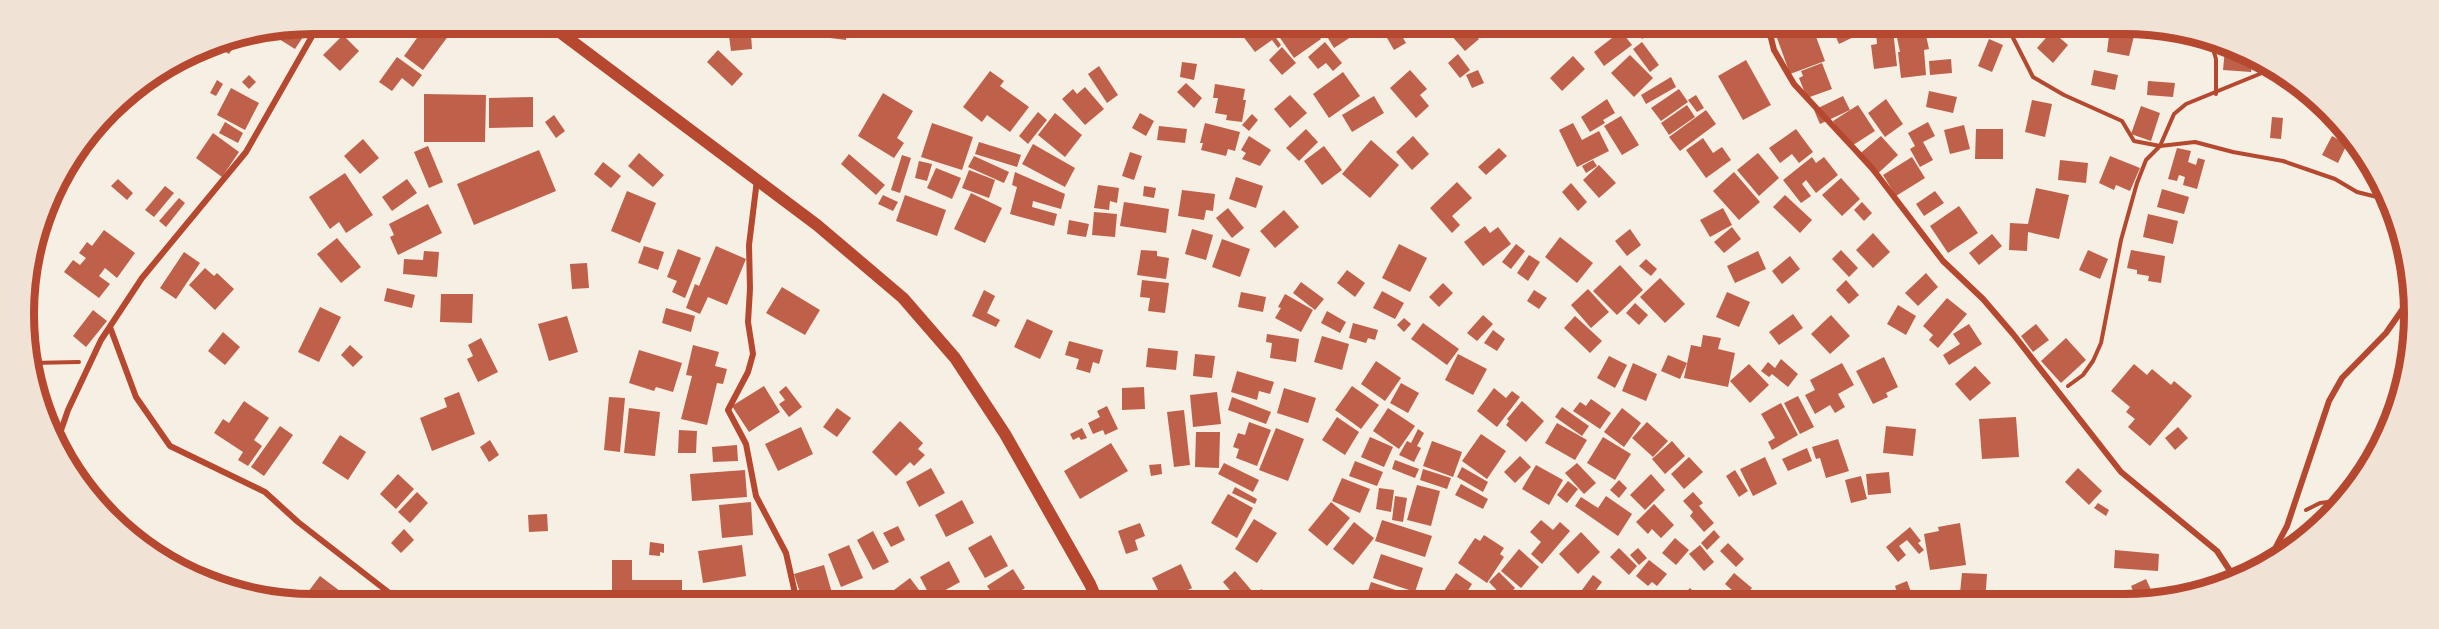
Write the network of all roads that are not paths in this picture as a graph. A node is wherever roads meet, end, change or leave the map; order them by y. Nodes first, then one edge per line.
1 (313, 34) edge
2 (562, 34) edge
3 (1770, 34) edge
4 (757, 180) junction
5 (2404, 307) edge
6 (110, 327) junction
7 (60, 432) edge
8 (2274, 551) edge
9 (2232, 573) edge
10 (391, 594) edge
11 (796, 594) edge
12 (1094, 594) edge

1 - 6 street
2 - 4 main road
3 - 9 street
4 - 11 street
4 - 12 main road
5 - 8 street
6 - 7 street
6 - 10 street

